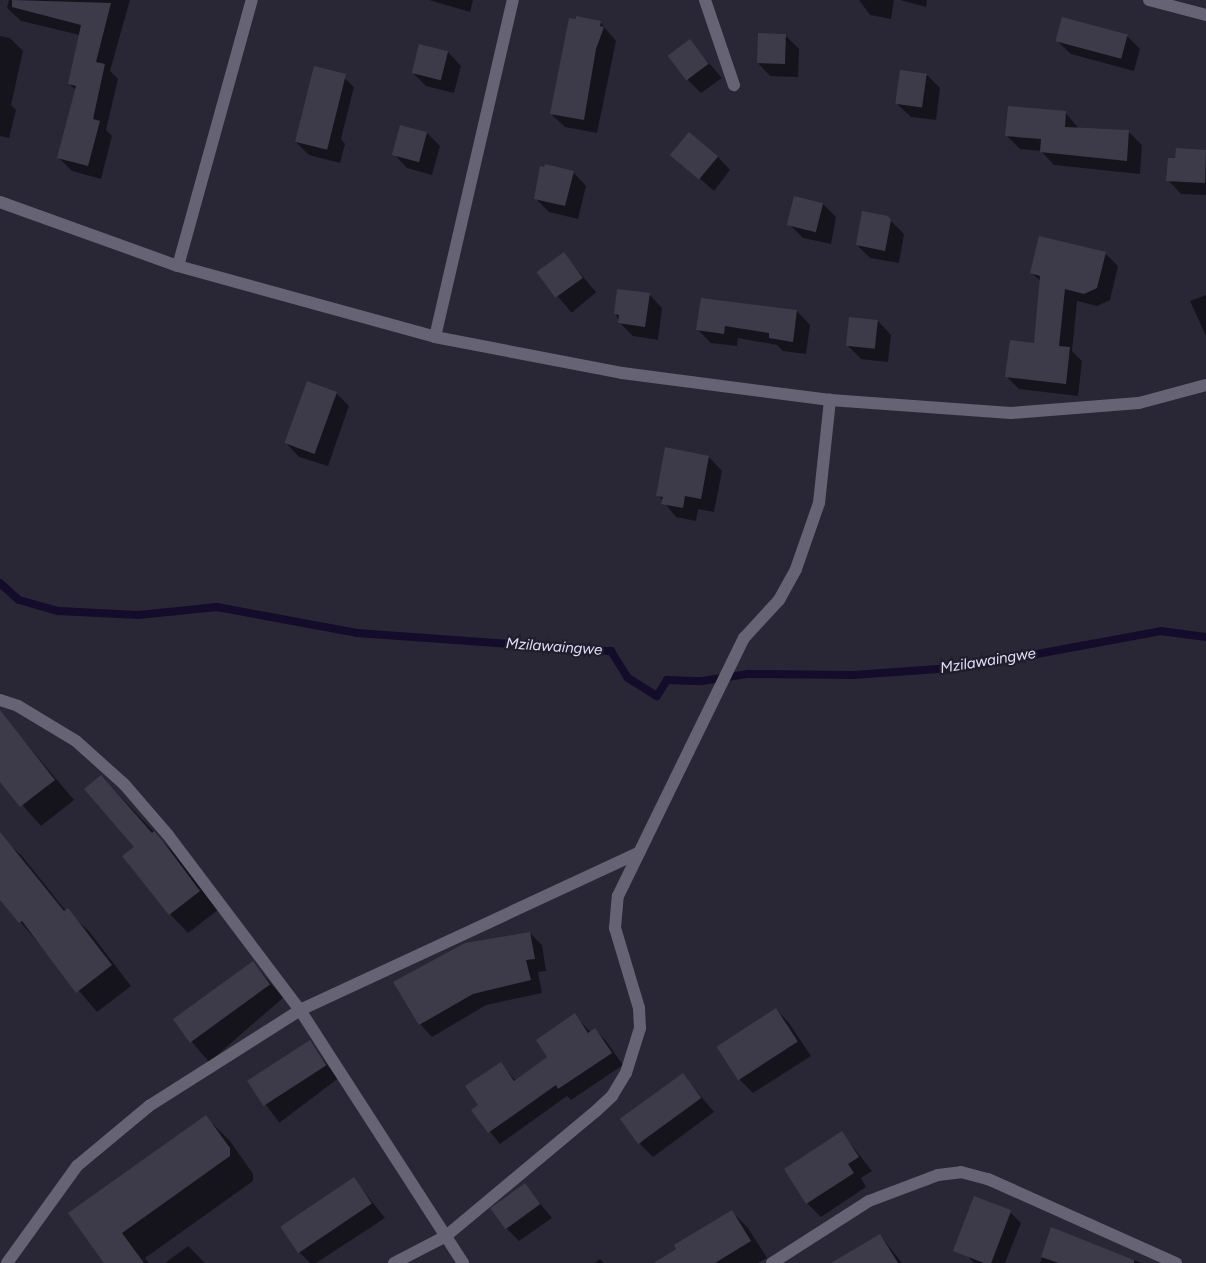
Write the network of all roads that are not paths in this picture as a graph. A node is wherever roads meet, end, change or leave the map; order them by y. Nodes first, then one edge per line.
1 (252, 0) edge
2 (513, 0) edge
3 (705, 0) edge
4 (1149, 0) edge
5 (1206, 15) edge
6 (734, 85) dead end
7 (0, 202) edge
8 (178, 266) junction
9 (435, 337) junction
10 (1206, 385) edge
11 (830, 400) junction
12 (0, 700) edge
13 (639, 853) junction
14 (300, 1010) junction
15 (446, 1236) junction
16 (7, 1263) edge
17 (394, 1263) edge
18 (463, 1263) edge
19 (772, 1263) edge
20 (1176, 1263) edge

1 - 8 street
2 - 9 street
3 - 6 street
4 - 5 street
7 - 8 street
8 - 9 street
9 - 11 street
10 - 11 street
11 - 13 street
12 - 14 street
13 - 14 street
13 - 15 street
14 - 15 street
14 - 16 street
15 - 17 street
15 - 18 street
19 - 20 street

